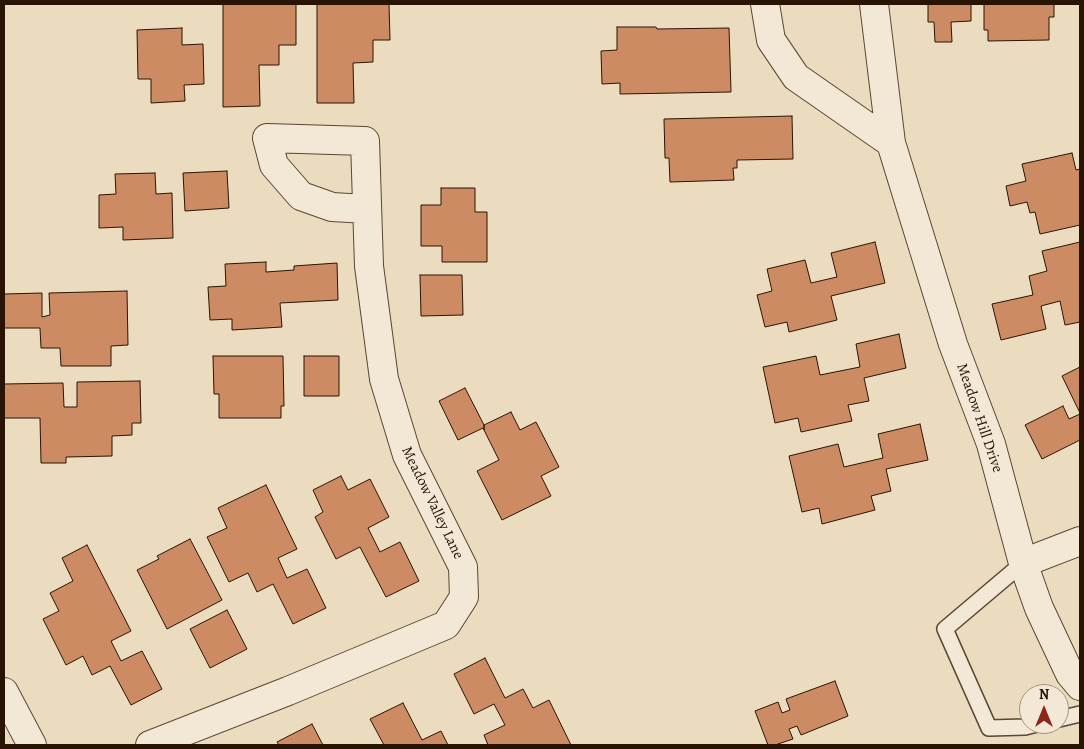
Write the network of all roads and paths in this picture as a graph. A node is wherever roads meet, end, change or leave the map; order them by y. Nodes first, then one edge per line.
1 (765, 4) edge
2 (874, 4) edge
3 (891, 143) junction
4 (367, 209) dead end
5 (1080, 541) edge
6 (1023, 563) junction
7 (1080, 686) edge
8 (4, 692) edge
9 (1019, 727) edge
10 (32, 745) edge
11 (150, 745) edge

1 - 3 street
2 - 3 street, Meadow Hill Drive
3 - 6 street, Meadow Hill Drive
4 - 11 street, Meadow Valley Lane
5 - 6 street
6 - 7 street, Meadow Hill Drive
6 - 9 lane
8 - 10 street

